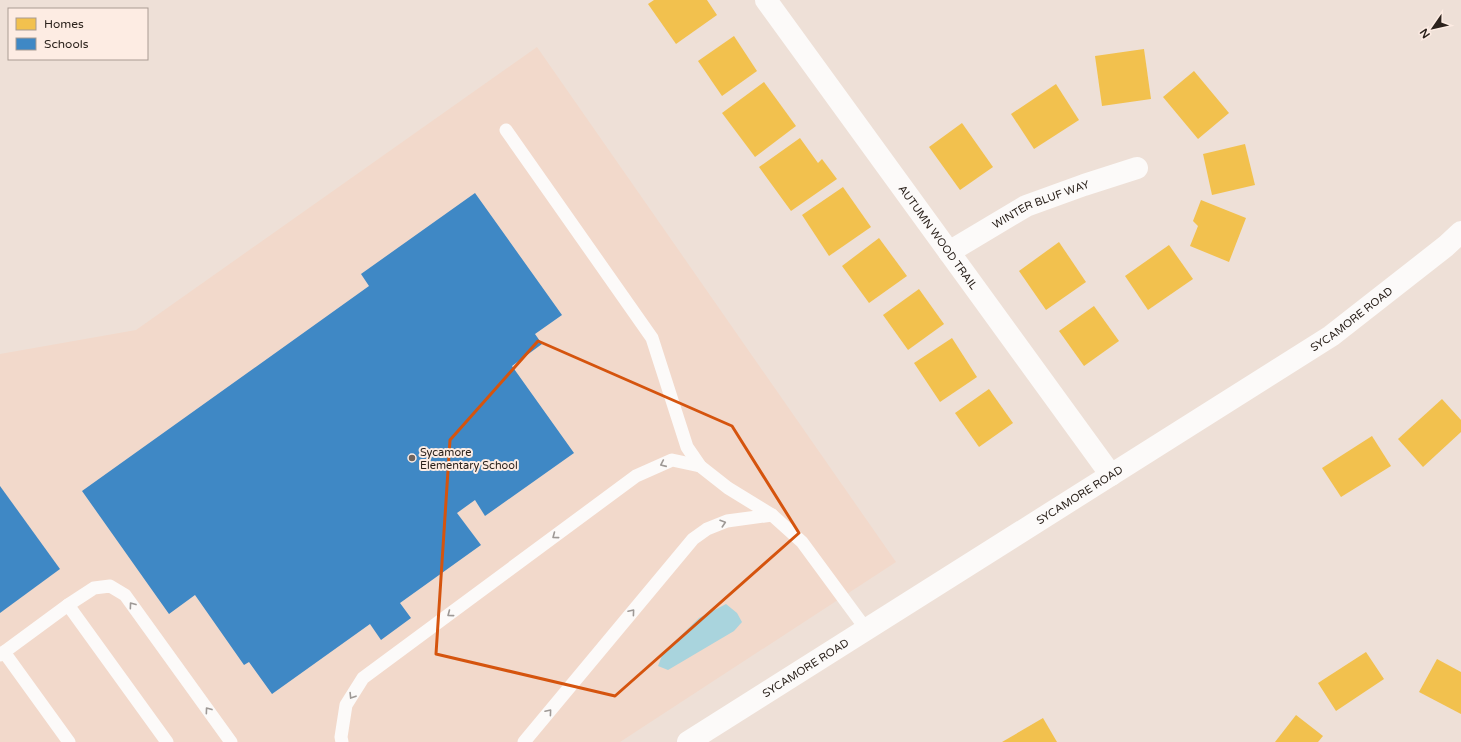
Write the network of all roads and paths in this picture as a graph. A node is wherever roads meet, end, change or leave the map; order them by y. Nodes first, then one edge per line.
1 (766, 0) edge
2 (506, 130) dead end
3 (1137, 168) dead end
4 (1461, 232) edge
5 (949, 252) junction
6 (700, 466) junction
7 (1111, 475) junction
8 (772, 515) junction
9 (68, 605) junction
10 (866, 629) junction
11 (2, 653) edge
12 (69, 742) edge
13 (167, 742) edge
14 (231, 742) edge
15 (342, 742) edge
16 (524, 742) edge
17 (688, 742) edge

1 - 5 street, AUTUMN WOOD TRAIL
2 - 6 lane
3 - 5 street, WINTER BLUF WAY
4 - 7 street, SYCAMORE ROAD
5 - 7 street, AUTUMN WOOD TRAIL
6 - 8 lane
6 -> 15 lane
7 - 10 street, SYCAMORE ROAD
8 - 10 lane
16 -> 8 lane
9 - 11 lane
9 - 13 lane
14 -> 9 lane
10 - 17 street, SYCAMORE ROAD
11 - 12 lane

